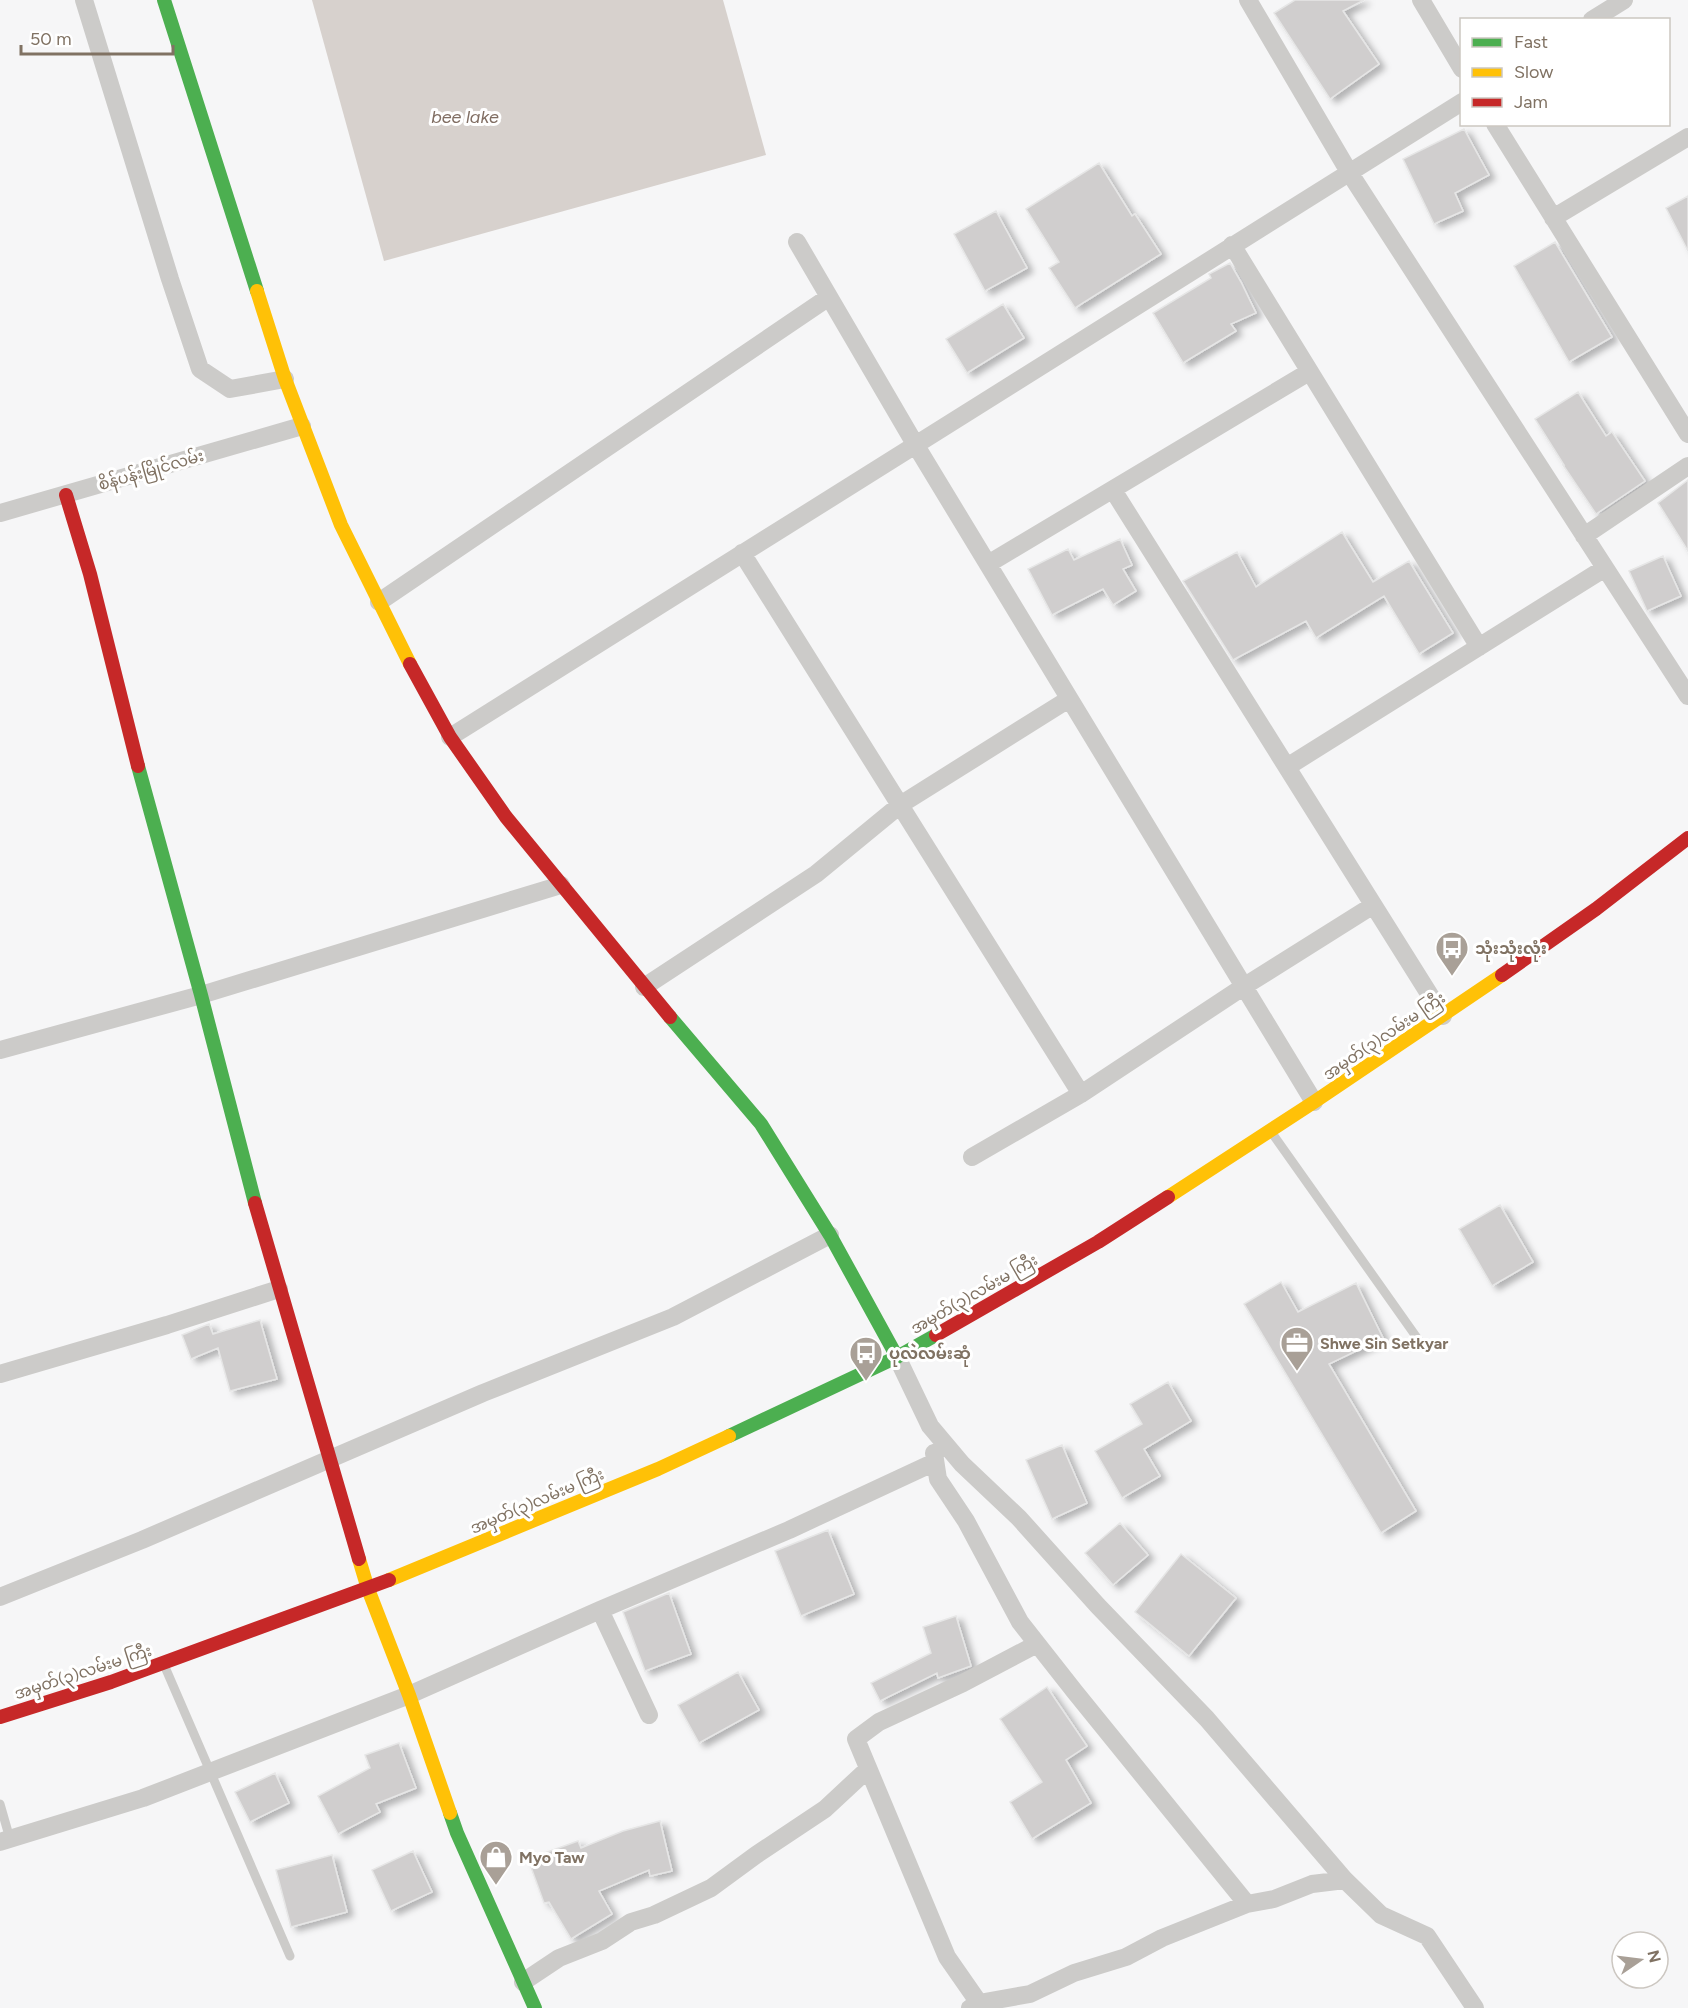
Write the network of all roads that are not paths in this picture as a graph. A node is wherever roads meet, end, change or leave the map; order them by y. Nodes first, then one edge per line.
1 (84, 0) edge
2 (164, 0) edge
3 (1248, 0) edge
4 (1421, 0) edge
5 (1624, 0) edge
6 (1596, 18) edge
7 (1460, 67) edge
8 (1460, 103) edge
9 (1496, 126) edge
10 (1688, 137) edge
11 (1349, 172) junction
12 (1553, 218) junction
13 (797, 242) dead end
14 (1232, 245) junction
15 (829, 297) junction
16 (1309, 372) junction
17 (285, 379) junction
18 (302, 426) junction
19 (1688, 434) edge
20 (915, 444) junction
21 (1688, 466) edge
22 (1113, 490) junction
23 (66, 495) junction
24 (0, 513) edge
25 (1584, 536) junction
26 (742, 553) junction
27 (988, 564) junction
28 (1605, 568) junction
29 (379, 602) junction
30 (1479, 647) junction
31 (1688, 696) edge
32 (1069, 699) junction
33 (450, 737) junction
34 (1287, 767) junction
35 (900, 805) junction
36 (1688, 838) edge
37 (561, 885) junction
38 (1372, 906) junction
39 (644, 987) junction
40 (1243, 987) junction
41 (201, 995) junction
42 (1443, 1016) junction
43 (0, 1050) edge
44 (1081, 1094) junction
45 (1314, 1102) junction
46 (1270, 1131) junction
47 (972, 1157) dead end
48 (830, 1235) junction
49 (279, 1289) junction
50 (1420, 1342) dead end
51 (897, 1357) junction
52 (0, 1374) edge
53 (930, 1426) junction
54 (328, 1461) junction
55 (935, 1462) junction
56 (368, 1589) junction
57 (0, 1597) edge
58 (600, 1610) junction
59 (1037, 1644) junction
60 (163, 1663) junction
61 (409, 1695) junction
62 (649, 1715) dead end
63 (0, 1717) edge
64 (868, 1769) junction
65 (209, 1772) junction
66 (0, 1803) edge
67 (5, 1840) edge
68 (1345, 1880) junction
69 (1247, 1904) junction
70 (290, 1956) dead end
71 (523, 1982) junction
72 (975, 2006) edge
73 (535, 2008) edge
74 (1475, 2008) edge

1 - 17 street
2 - 17 street
3 - 11 street
4 - 7 street
5 - 6 street
8 - 11 street
9 - 12 street
10 - 12 street
11 - 14 street
11 - 25 street
12 - 19 street
13 - 15 street
14 - 16 street
14 - 20 street
15 - 20 street
15 - 29 street
16 - 22 street
16 - 30 street
17 - 18 street
18 - 23 street, စိန်ပန်းမြိုင်လမ်း
18 - 29 street
20 - 26 street
20 - 27 street
21 - 25 street
22 - 27 street
22 - 34 street
23 - 24 street, စိန်ပန်းမြိုင်လမ်း
23 - 41 street
25 - 28 street
26 - 33 street
26 - 35 street
27 - 32 street
28 - 30 street
28 - 31 street
29 - 33 street
30 - 34 street
32 - 35 street
32 - 40 street
33 - 37 street
34 - 38 street
35 - 39 street
35 - 44 street
36 - 42 street, အမှတ်(၃)လမ်းမ ကြီး
37 - 39 street
37 - 41 street
38 - 40 street
38 - 42 street
39 - 48 street
40 - 44 street
40 - 45 street
41 - 43 street
41 - 49 street
42 - 45 street, အမှတ်(၃)လမ်းမ ကြီး
44 - 47 street
45 - 46 street, အမှတ်(၃)လမ်းမ ကြီး
46 - 50 lane
46 - 51 street, အမှတ်(၃)လမ်းမ ကြီး
48 - 51 street
48 - 54 street
49 - 52 street
49 - 54 street
51 - 53 street
51 - 56 street, အမှတ်(၃)လမ်းမ ကြီး
53 - 55 street
53 - 68 street
54 - 56 street
54 - 57 street
55 - 58 street
55 - 59 street
56 - 60 street, အမှတ်(၃)လမ်းမ ကြီး
56 - 61 street
58 - 61 street
58 - 62 street
59 - 64 street
59 - 69 street
60 - 63 street, အမှတ်(၃)လမ်းမ ကြီး
60 - 65 lane
61 - 65 street
61 - 71 street
64 - 71 street
64 - 72 street
65 - 67 street
65 - 70 lane
66 - 67 lane
68 - 69 street
68 - 74 street
69 - 72 street
71 - 73 street

